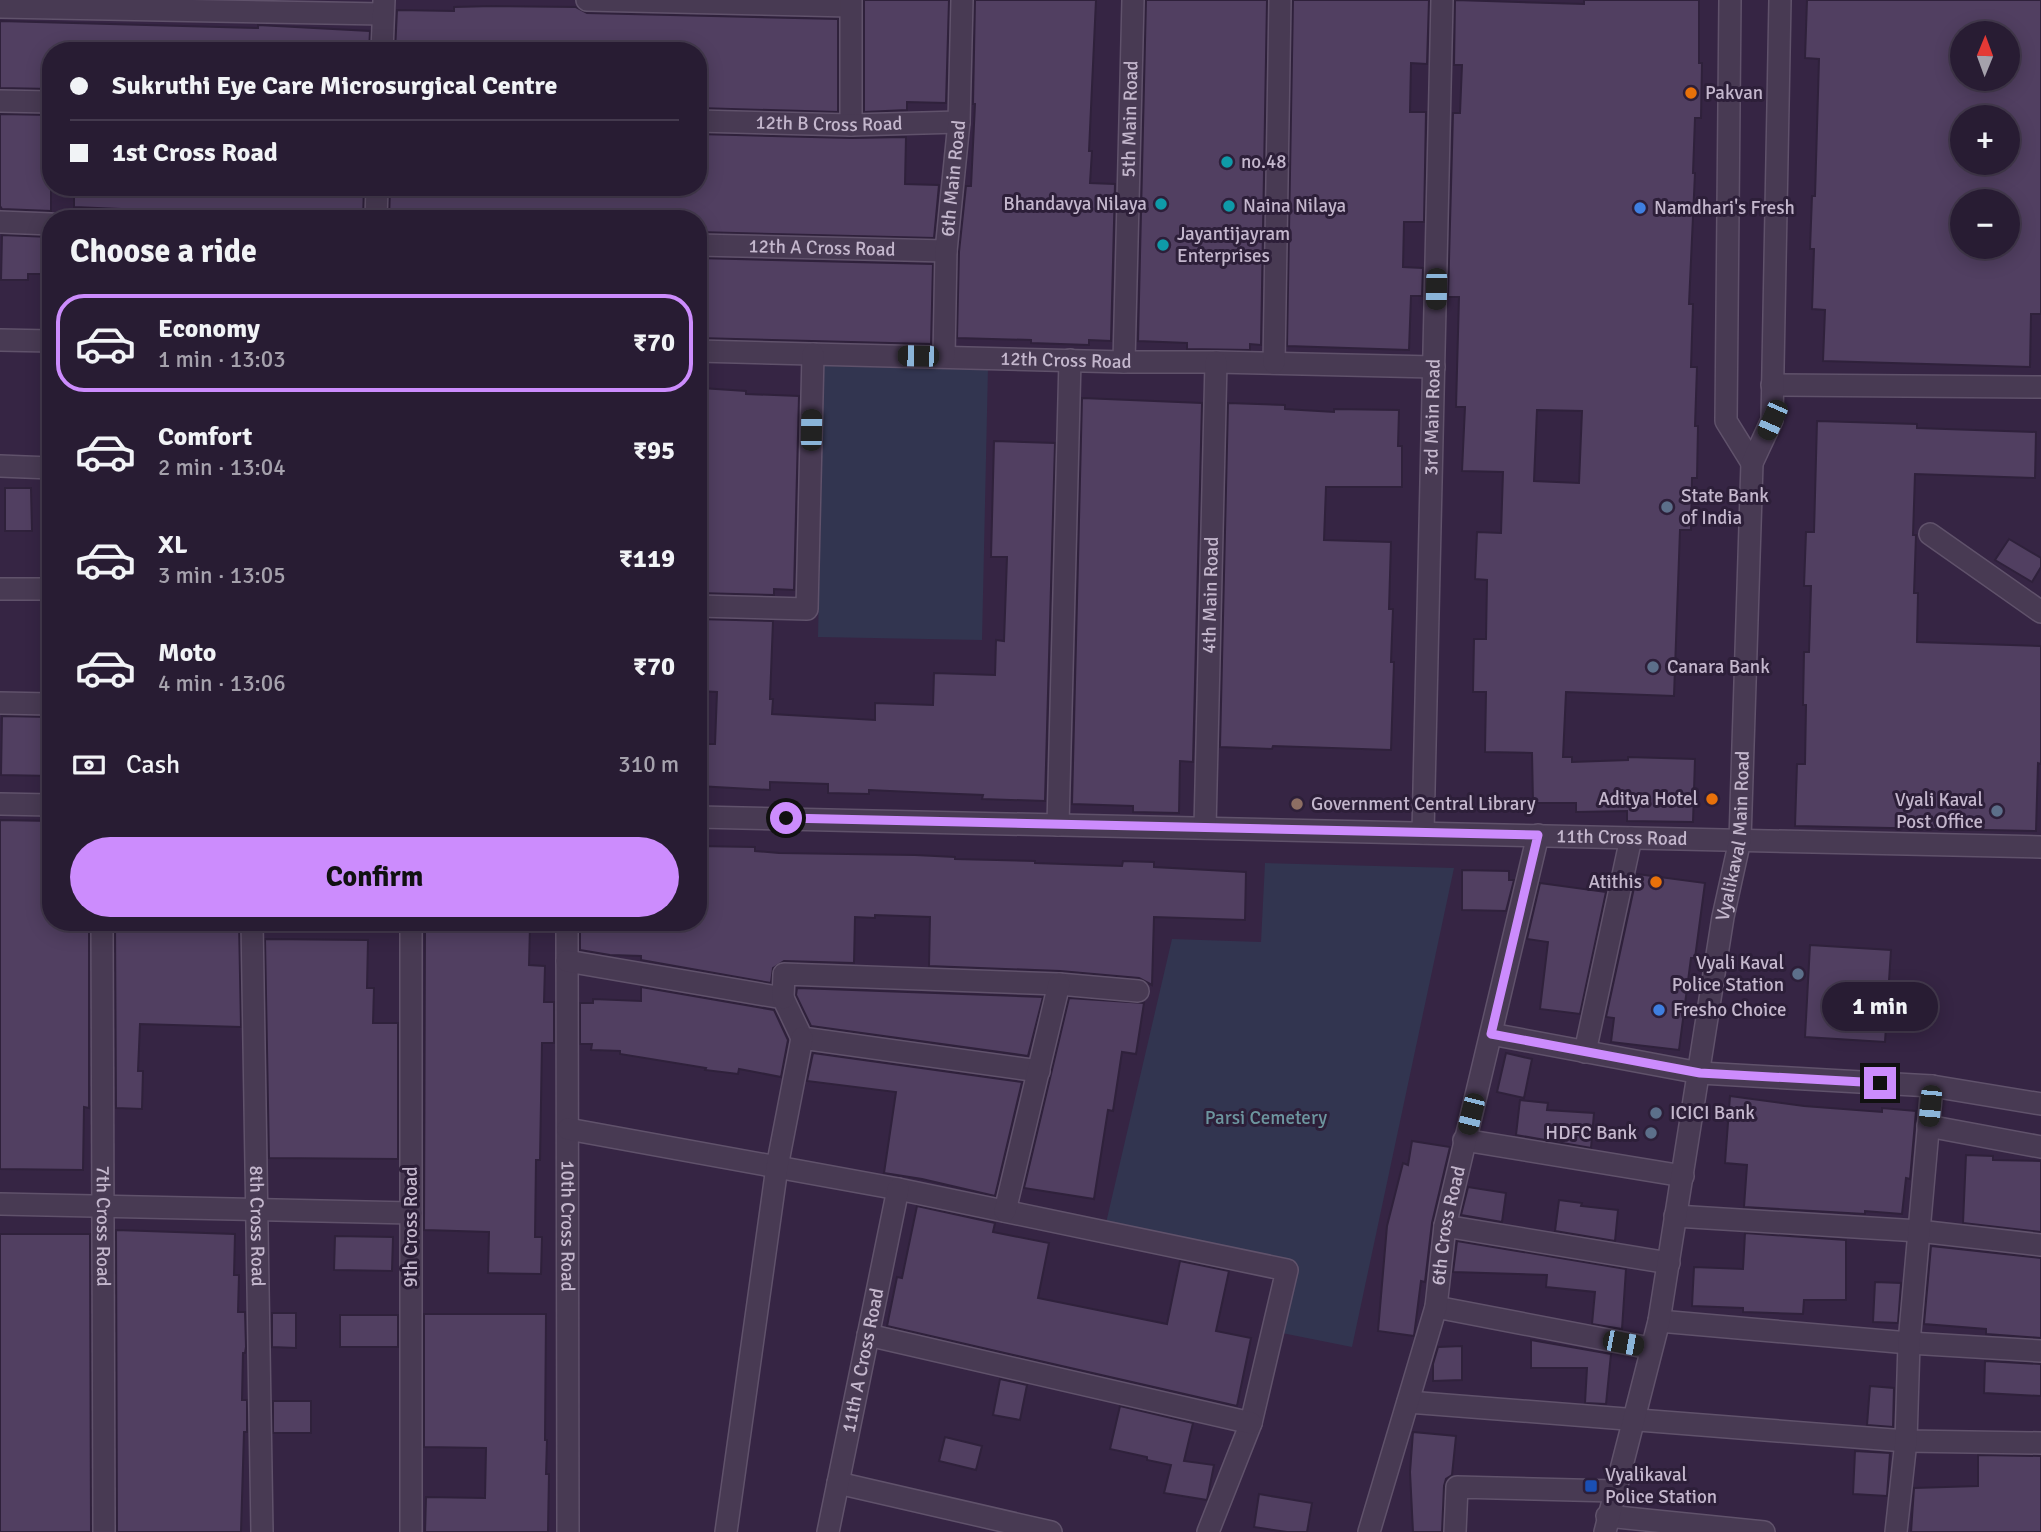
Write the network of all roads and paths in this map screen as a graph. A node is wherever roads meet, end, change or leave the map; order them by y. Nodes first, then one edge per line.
1 (587, 0) edge
2 (962, 0) edge
3 (1133, 0) edge
4 (1280, 0) edge
5 (1442, 0) edge
6 (1730, 0) edge
7 (1780, 0) edge
8 (850, 3) edge
9 (0, 7) edge
10 (384, 7) edge
11 (382, 42) edge
12 (0, 100) edge
13 (42, 102) edge
14 (707, 121) edge
15 (959, 122) junction
16 (851, 125) junction
17 (0, 222) edge
18 (42, 224) edge
19 (707, 245) edge
20 (946, 251) junction
21 (0, 340) edge
22 (42, 341) edge
23 (707, 351) edge
24 (813, 354) junction
25 (944, 356) junction
26 (1070, 360) junction
27 (1124, 362) junction
28 (1216, 362) junction
29 (1275, 363) junction
30 (1434, 367) junction
31 (1772, 385) junction
32 (2041, 387) edge
33 (1752, 463) junction
34 (0, 466) edge
35 (42, 468) edge
36 (1930, 534) dead end
37 (0, 589) edge
38 (42, 589) edge
39 (707, 606) edge
40 (2041, 612) edge
41 (0, 703) edge
42 (42, 704) edge
43 (0, 804) edge
44 (42, 805) edge
45 (707, 817) edge
46 (1058, 825) junction
47 (1205, 828) junction
48 (1423, 833) junction
49 (1538, 835) junction
50 (1631, 838) junction
51 (1740, 840) junction
52 (2041, 847) edge
53 (102, 931) edge
54 (252, 931) edge
55 (411, 931) edge
56 (567, 931) edge
57 (567, 961) junction
58 (1059, 984) junction
59 (1138, 991) dead end
60 (783, 998) junction
61 (1491, 1034) junction
62 (802, 1038) junction
63 (1585, 1052) junction
64 (1039, 1071) junction
65 (1700, 1073) junction
66 (1931, 1086) junction
67 (2041, 1104) edge
68 (1928, 1126) junction
69 (568, 1129) junction
70 (1464, 1140) junction
71 (2041, 1147) edge
72 (777, 1167) junction
73 (1683, 1176) junction
74 (898, 1189) junction
75 (0, 1203) edge
76 (103, 1205) junction
77 (256, 1208) junction
78 (1005, 1211) junction
79 (411, 1213) junction
80 (1675, 1216) junction
81 (1445, 1226) junction
82 (1919, 1231) junction
83 (2041, 1245) edge
84 (1669, 1263) junction
85 (1436, 1307) junction
86 (1659, 1321) junction
87 (868, 1335) junction
88 (1909, 1343) junction
89 (1650, 1348) junction
90 (2041, 1351) edge
91 (1408, 1402) junction
92 (1634, 1420) junction
93 (1251, 1423) junction
94 (1906, 1441) junction
95 (2041, 1443) edge
96 (838, 1483) junction
97 (1614, 1491) junction
98 (1606, 1524) edge
99 (104, 1532) edge
100 (262, 1532) edge
101 (411, 1532) edge
102 (568, 1532) edge
103 (726, 1532) edge
104 (828, 1532) edge
105 (1051, 1532) edge
106 (1208, 1532) edge
107 (1369, 1532) edge
108 (1455, 1532) edge
109 (1765, 1532) edge
110 (1896, 1532) edge

1 - 8 street
2 - 15 street, 6th Main Road
3 - 27 street, 5th Main Road
4 - 29 street
5 - 30 street, 3rd Main Road
6 - 33 street
7 - 31 street, Vyalikaval Main Road
8 - 16 street
9 - 10 street
10 - 11 street
12 - 13 street
14 - 16 street, 12th B Cross Road
15 - 16 street, 12th B Cross Road
15 - 20 street, 6th Main Road
17 - 18 street
19 - 20 street, 12th A Cross Road
20 - 25 street, 6th Main Road
21 - 22 street
23 - 24 street, 12th Cross Road
24 - 25 street, 12th Cross Road
24 - 39 street
25 - 26 street, 12th Cross Road
26 - 27 street, 12th Cross Road
26 - 46 street
27 - 28 street, 12th Cross Road
28 - 29 street, 12th Cross Road
28 - 47 street, 4th Main Road
29 - 30 street, 12th Cross Road
30 - 48 street, 3rd Main Road
31 - 32 street
31 - 33 street, Vyalikaval Main Road
33 - 51 street, Vyalikaval Main Road
34 - 35 street
36 - 40 street
37 - 38 street
41 - 42 street
43 - 44 street
45 - 46 street, 11th Cross Road
46 - 47 street, 11th Cross Road
47 - 48 street, 11th Cross Road
48 - 49 street, 11th Cross Road
49 - 50 street, 11th Cross Road
49 - 61 street, 6th Cross Road
50 - 51 street, 11th Cross Road
50 - 63 street
51 - 52 street, 11th Cross Road
51 - 65 street, Vyalikaval Main Road
53 - 76 street, 7th Cross Road
54 - 77 street, 8th Cross Road
55 - 79 street, 9th Cross Road
56 - 57 street, 10th Cross Road
57 - 60 street
57 - 69 street, 10th Cross Road
58 - 59 street
58 - 60 street
58 - 64 street
60 - 62 street
61 - 63 street
61 - 70 street, 6th Cross Road
62 - 64 street
62 - 72 street
63 - 65 street
64 - 78 street
65 - 66 street
65 - 73 street, Vyalikaval Main Road
66 - 67 street
66 - 68 street
68 - 71 street
68 - 82 street
69 - 72 street
69 - 102 street, 10th Cross Road
70 - 73 street
70 - 81 street, 6th Cross Road
72 - 74 street
72 - 103 street
73 - 80 street, Vyalikaval Main Road
74 - 78 street
74 - 87 street, 11th A Cross Road
75 - 76 street
76 - 77 street
76 - 99 street, 7th Cross Road
77 - 79 street
77 - 100 street, 8th Cross Road
78 - 93 street
79 - 101 street, 9th Cross Road
80 - 82 street
80 - 84 street, Vyalikaval Main Road
81 - 84 street
81 - 85 street, 6th Cross Road
82 - 83 street
82 - 88 street
84 - 86 street, Vyalikaval Main Road
85 - 89 street
85 - 91 street, 6th Cross Road
86 - 88 street
86 - 89 street, Vyalikaval Main Road
87 - 93 street
87 - 96 street, 11th A Cross Road
88 - 90 street
88 - 94 street
89 - 92 street, Vyalikaval Main Road
91 - 92 street
91 - 107 street, 6th Cross Road
92 - 94 street
92 - 97 street, Vyalikaval Main Road
93 - 106 street
94 - 95 street
94 - 110 street
96 - 104 street, 11th A Cross Road
96 - 105 street
97 - 98 street, Vyalikaval Main Road
97 - 108 street
98 - 109 street

